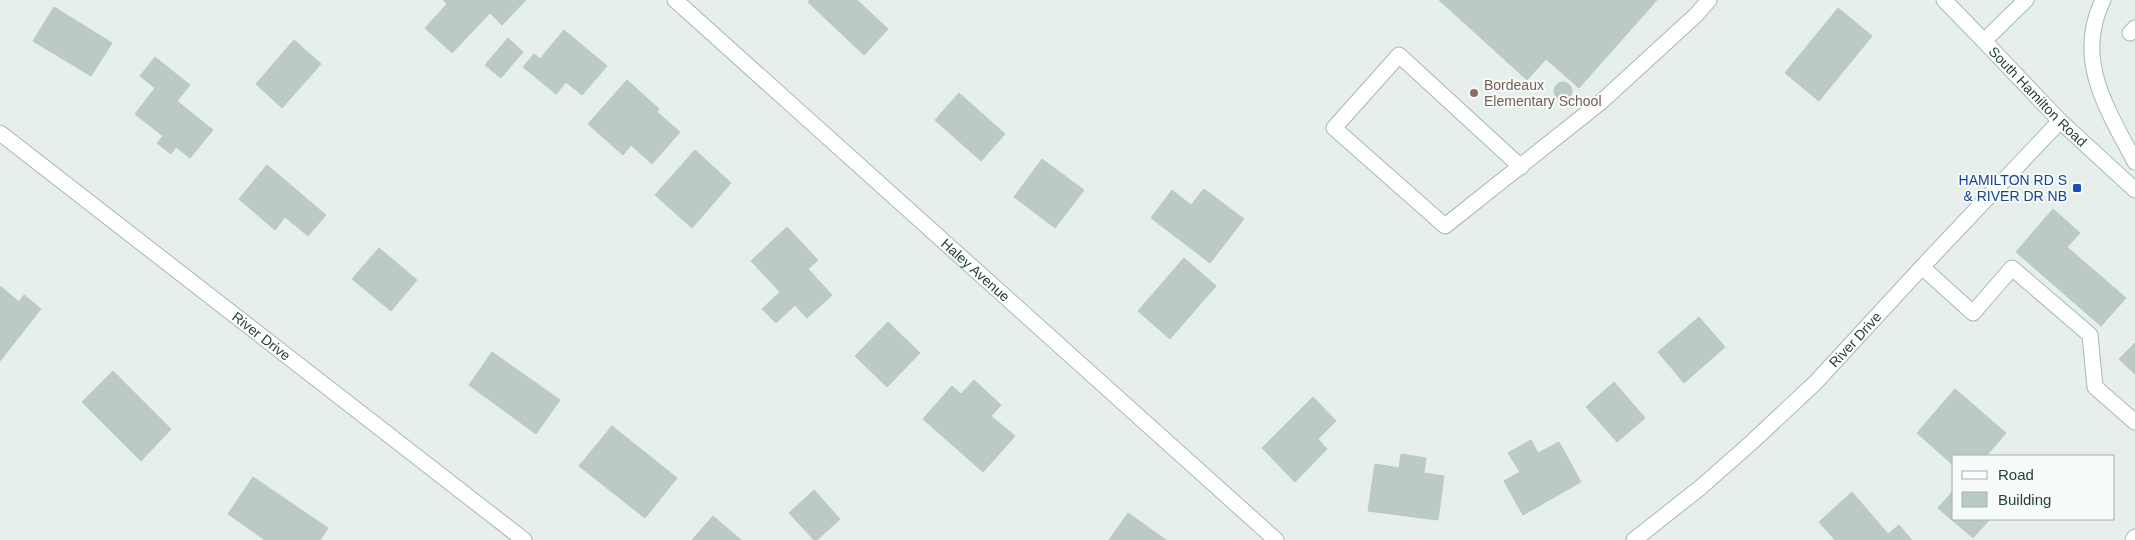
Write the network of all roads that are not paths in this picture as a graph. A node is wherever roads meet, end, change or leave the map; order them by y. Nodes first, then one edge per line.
1 (675, 0) edge
2 (1710, 0) edge
3 (1944, 0) edge
4 (2026, 0) edge
5 (2103, 0) edge
6 (1984, 41) junction
7 (2060, 121) junction
8 (0, 133) edge
9 (2135, 162) edge
10 (1521, 167) junction
11 (2135, 190) edge
12 (1922, 267) junction
13 (2135, 422) edge
14 (524, 540) edge
15 (1276, 540) edge
16 (1634, 540) edge

1 - 15 street, Haley Avenue
2 - 10 street
3 - 6 street, South Hamilton Road
4 - 6 street
5 - 9 street
6 - 7 street, South Hamilton Road
7 - 11 street, South Hamilton Road
7 - 12 street, River Drive
8 - 14 street, River Drive
10 - 10 street
12 - 13 street
12 - 16 street, River Drive

